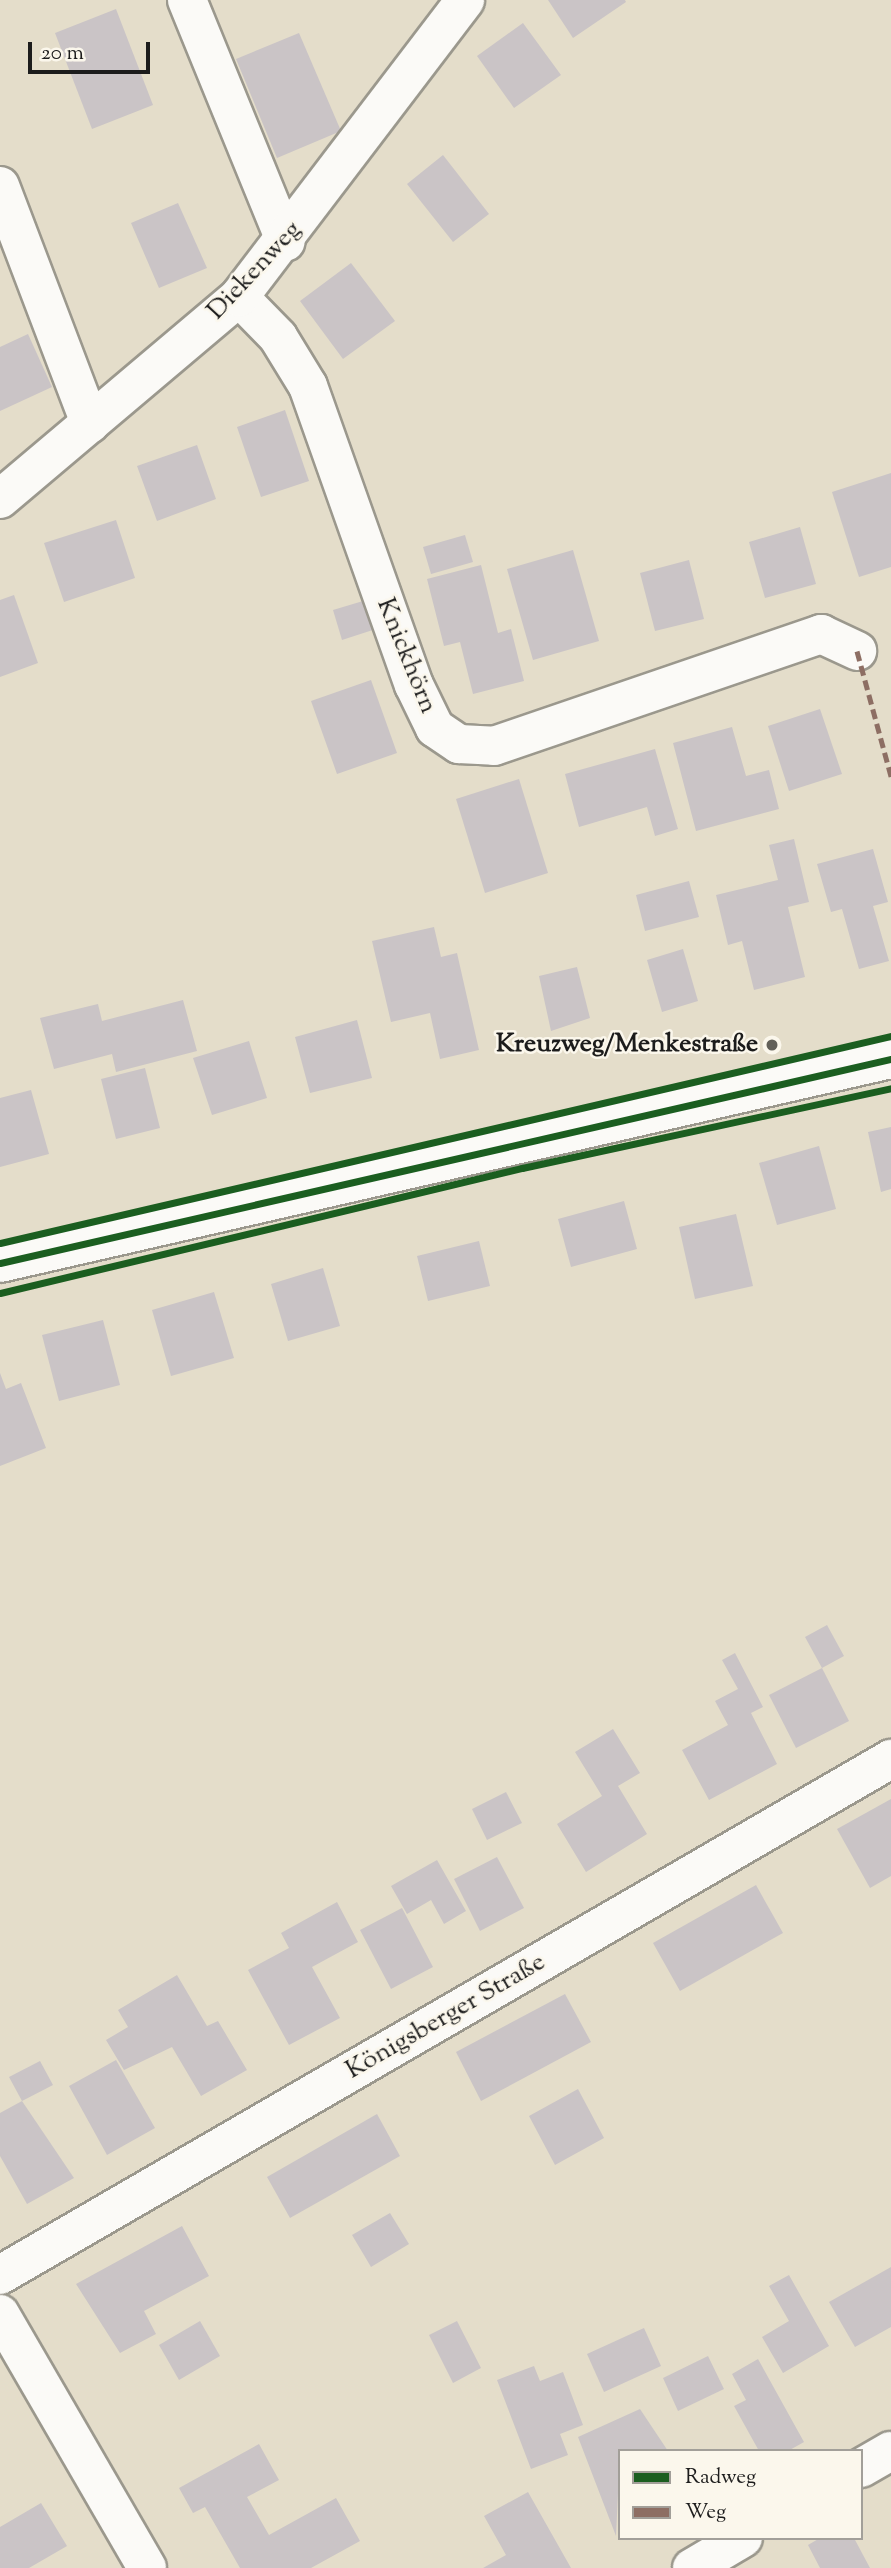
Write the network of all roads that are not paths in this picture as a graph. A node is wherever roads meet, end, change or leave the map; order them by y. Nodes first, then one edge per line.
1 (187, 0) edge
2 (465, 0) edge
3 (0, 186) edge
4 (286, 242) junction
5 (239, 296) junction
6 (90, 423) junction
7 (0, 499) edge
8 (857, 652) dead end
9 (891, 1059) edge
10 (0, 1264) edge
11 (891, 1759) edge
12 (0, 2275) edge
13 (0, 2314) edge
14 (891, 2451) edge
15 (863, 2467) edge
16 (740, 2540) edge
17 (147, 2568) edge
18 (692, 2568) edge

1 - 4 street
2 - 4 street, Diekenweg
3 - 6 street
4 - 5 street, Diekenweg
5 - 6 street, Diekenweg
5 - 8 street, Knickhörn
6 - 7 street, Diekenweg
9 - 10 street
11 - 12 street, Königsberger Straße
13 - 17 street
14 - 15 street
16 - 18 street

